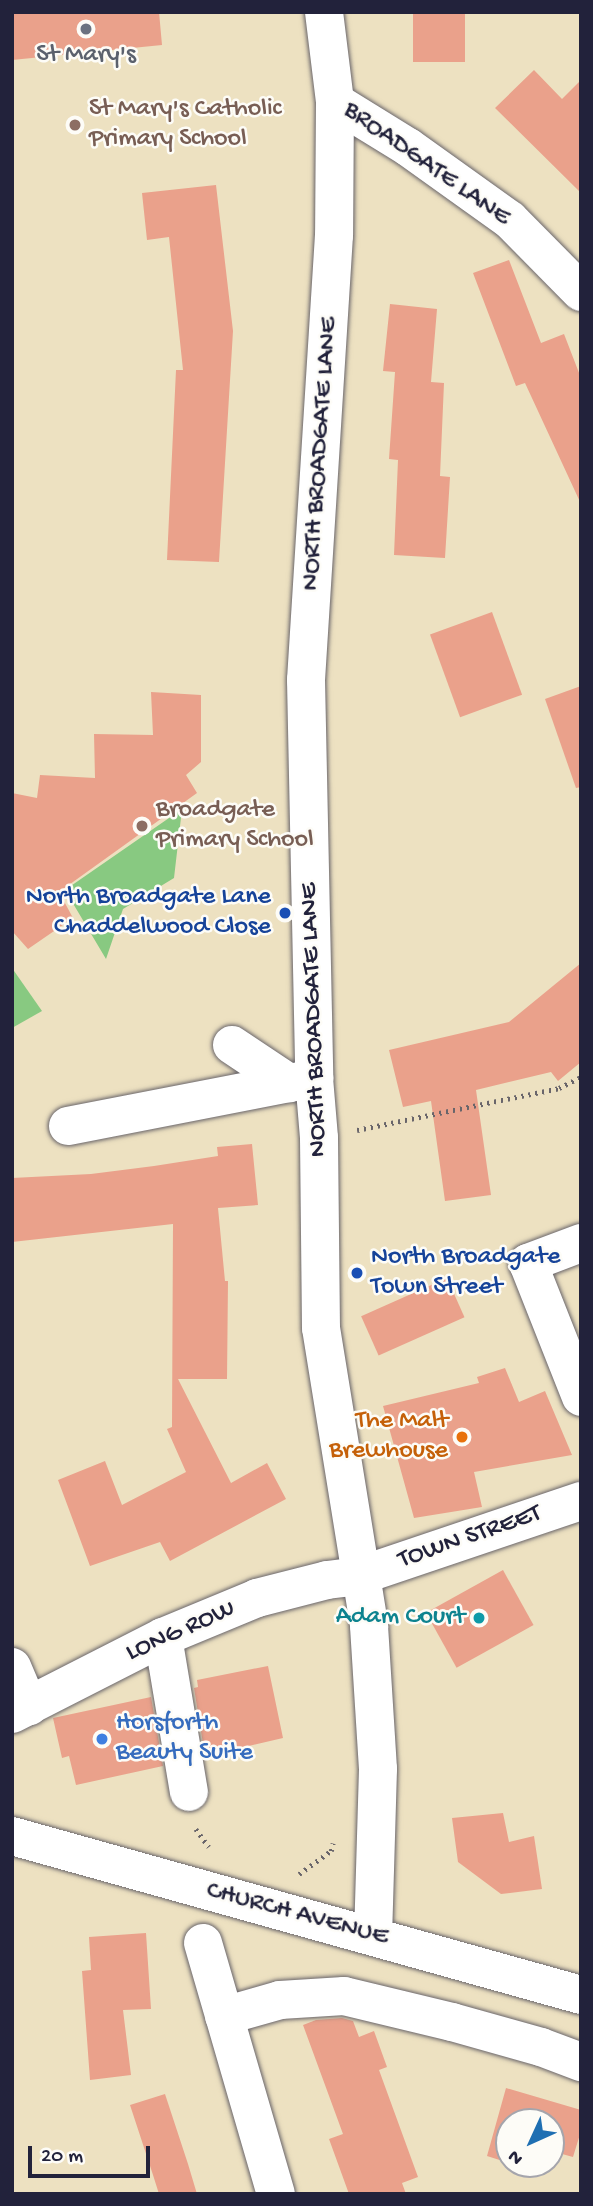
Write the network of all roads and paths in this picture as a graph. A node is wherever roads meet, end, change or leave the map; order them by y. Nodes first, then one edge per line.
1 (324, 12) edge
2 (335, 102) junction
3 (581, 292) edge
4 (232, 1045) dead end
5 (581, 1077) edge
6 (302, 1081) junction
7 (68, 1126) dead end
8 (319, 1138) junction
9 (581, 1243) edge
10 (581, 1397) edge
11 (581, 1501) edge
12 (359, 1576) junction
13 (163, 1637) junction
14 (12, 1667) edge
15 (21, 1711) edge
16 (189, 1792) joint
17 (12, 1836) edge
18 (334, 1840) dead end
19 (211, 1849) dead end
20 (287, 1874) dead end
21 (373, 1936) junction
22 (203, 1943) dead end
23 (581, 1995) edge
24 (224, 2016) junction
25 (581, 2062) edge
26 (276, 2194) edge

1 - 2 street, BROADGATE LANE
2 - 3 street, BROADGATE LANE
2 - 6 street, NORTH BROADGATE LANE
4 - 6 street
5 - 8 path
6 - 7 street
6 - 8 street, NORTH BROADGATE LANE
8 - 12 street, NORTH BROADGATE LANE
9 - 10 street
11 - 12 street, TOWN STREET
12 - 13 street, LONG ROW
12 - 21 street, NORTH BROADGATE LANE
13 - 15 street, LONG ROW
13 - 16 street
14 - 15 street
16 - 19 path
17 - 21 street, CHURCH AVENUE
18 - 20 path
21 - 23 street, CHURCH AVENUE
22 - 24 street
24 - 25 street
24 - 26 street

